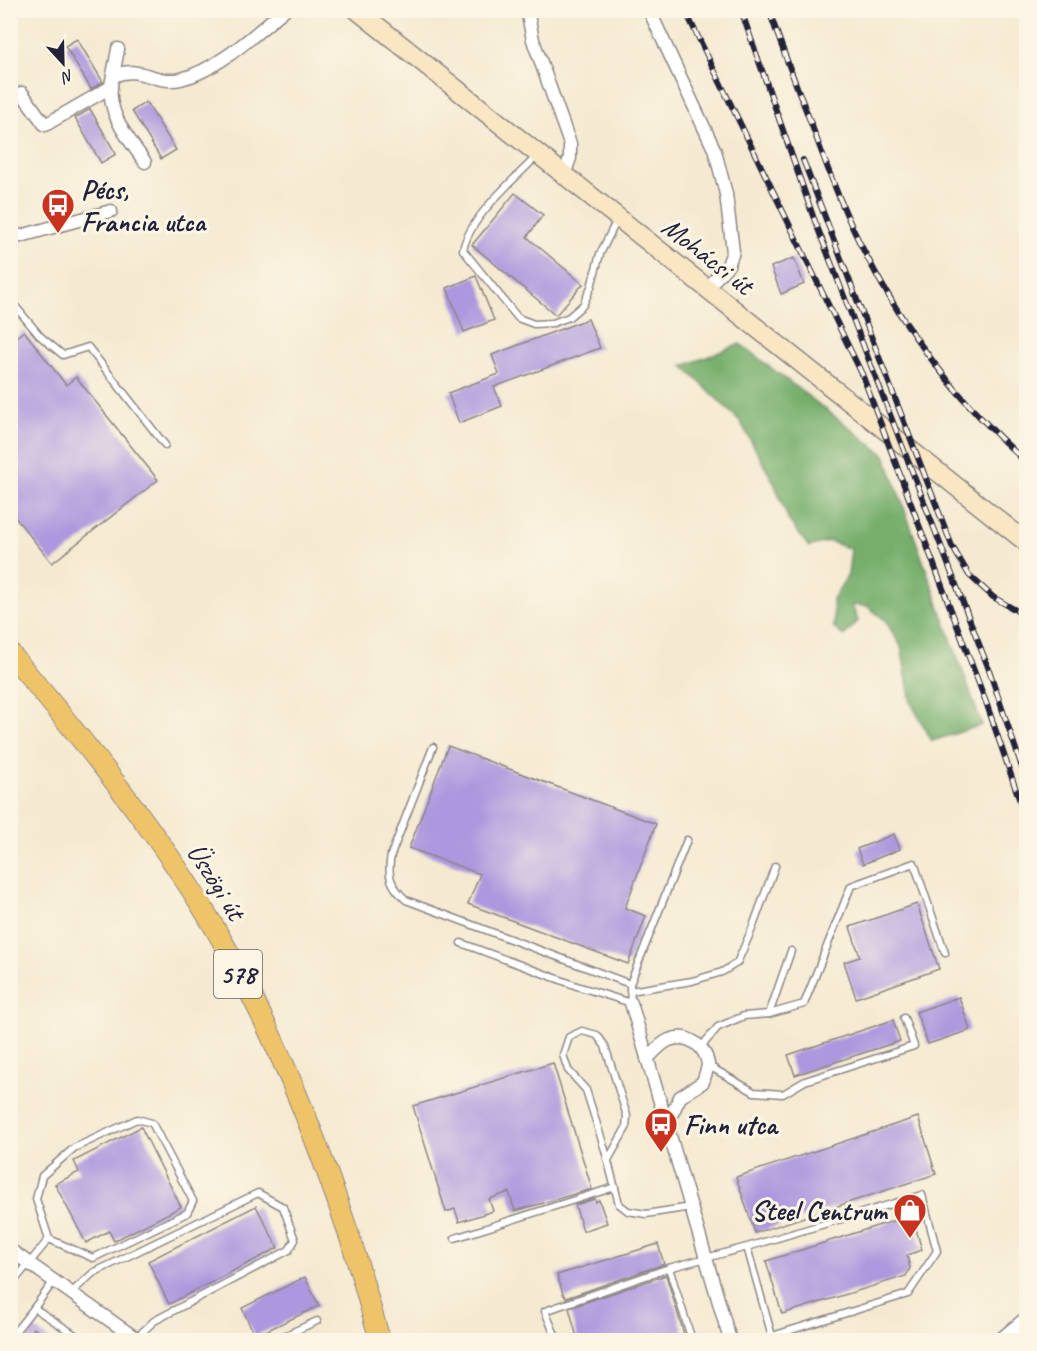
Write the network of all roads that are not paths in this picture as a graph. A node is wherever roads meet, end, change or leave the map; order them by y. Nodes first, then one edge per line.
1 (284, 10) edge
2 (357, 10) edge
3 (527, 10) edge
4 (649, 10) edge
5 (118, 49) dead end
6 (112, 82) junction
7 (22, 93) dead end
8 (538, 154) junction
9 (145, 162) dead end
10 (564, 175) junction
11 (111, 211) dead end
12 (618, 218) junction
13 (10, 239) edge
14 (707, 288) junction
15 (10, 300) edge
16 (165, 445) dead end
17 (1026, 542) edge
18 (10, 653) edge
19 (433, 747) dead end
20 (687, 840) dead end
21 (775, 866) dead end
22 (461, 943) dead end
23 (791, 951) dead end
24 (945, 953) dead end
25 (630, 993) junction
26 (769, 1014) junction
27 (904, 1018) dead end
28 (701, 1047) junction
29 (647, 1059) junction
30 (708, 1066) junction
31 (667, 1124) junction
32 (608, 1160) junction
33 (615, 1187) junction
34 (692, 1206) junction
35 (455, 1238) dead end
36 (49, 1239) junction
37 (747, 1247) junction
38 (10, 1250) edge
39 (707, 1257) junction
40 (30, 1264) junction
41 (669, 1268) junction
42 (54, 1281) junction
43 (10, 1286) edge
44 (71, 1293) junction
45 (34, 1308) junction
46 (1026, 1320) edge
47 (317, 1321) dead end
48 (10, 1338) edge
49 (1008, 1339) edge
50 (137, 1340) edge
51 (82, 1341) edge
52 (275, 1341) edge
53 (380, 1341) edge
54 (557, 1341) edge
55 (692, 1341) edge
56 (730, 1341) edge

1 - 6 street
2 - 8 main road, Mohácsi út
3 - 10 street
4 - 14 street
5 - 6 street
6 - 7 street
6 - 9 street
8 - 10 main road, Mohácsi út
8 - 12 lane
10 - 12 main road, Mohácsi út
11 - 13 street
12 - 14 main road, Mohácsi út
14 - 17 main road, Mohácsi út
15 - 16 lane
18 - 53 main road, Üszögi út / 578
19 - 25 lane
20 - 25 lane
21 - 25 lane
22 - 25 lane
23 - 26 lane
24 - 26 lane
25 - 29 street
26 - 28 lane
27 - 30 lane
28 - 29 street
28 - 30 street
29 - 31 street
30 - 31 street
31 - 34 street
32 - 32 lane
32 - 33 lane
33 - 34 lane
33 - 35 lane
34 - 39 street
36 - 36 lane
36 - 40 lane
37 - 37 lane
37 - 39 lane
38 - 40 street
39 - 41 lane
39 - 56 street
40 - 42 street
40 - 43 lane
41 - 54 lane
41 - 55 lane
42 - 44 street
42 - 45 lane
44 - 50 street
44 - 50 lane
45 - 48 lane
45 - 51 lane
46 - 49 street
47 - 52 lane

